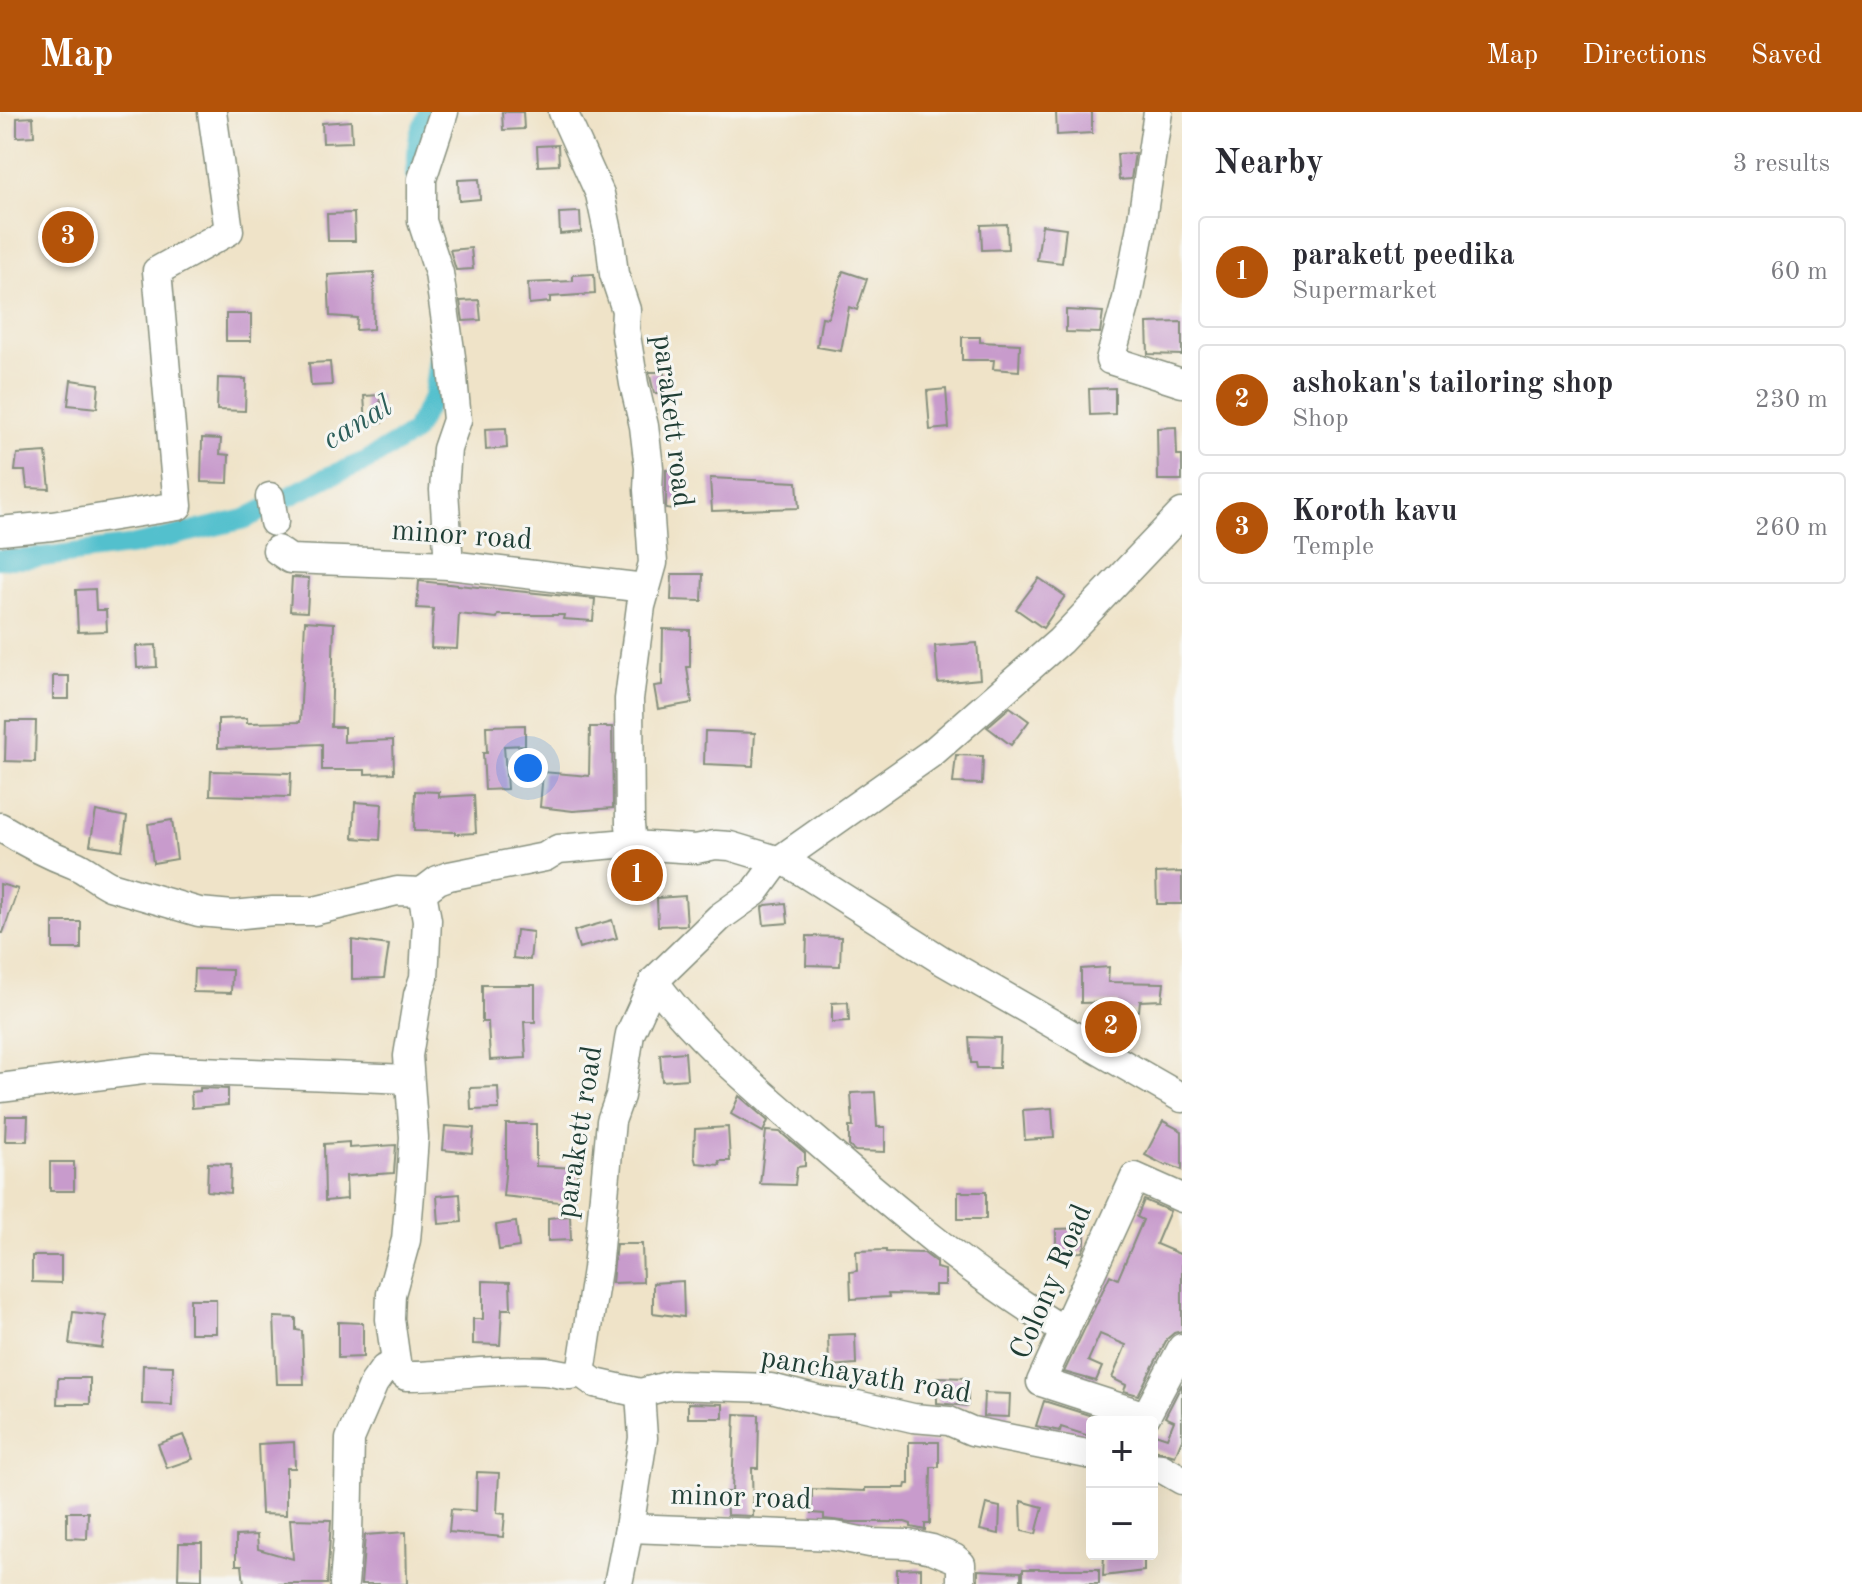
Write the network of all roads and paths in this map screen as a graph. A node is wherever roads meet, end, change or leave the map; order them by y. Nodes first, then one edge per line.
1 (212, 112) edge
2 (444, 112) edge
3 (563, 112) edge
4 (1158, 112) edge
5 (1182, 383) edge
6 (1182, 513) edge
7 (273, 523) dead end
8 (0, 531) edge
9 (449, 565) junction
10 (645, 588) junction
11 (0, 827) edge
12 (632, 843) junction
13 (777, 862) junction
14 (422, 892) junction
15 (654, 981) junction
16 (409, 1079) junction
17 (0, 1088) edge
18 (1182, 1098) edge
19 (1182, 1198) edge
20 (1065, 1331) junction
21 (1182, 1348) edge
22 (397, 1369) junction
23 (581, 1373) junction
24 (640, 1393) junction
25 (1086, 1454) edge
26 (1158, 1468) edge
27 (1182, 1480) edge
28 (629, 1528) junction
29 (344, 1584) edge
30 (618, 1584) edge
31 (961, 1584) edge

1 - 8 street
2 - 9 street
3 - 10 street, parakett road
4 - 5 street
6 - 13 street, parakett road
7 - 9 street, minor road
9 - 10 street, minor road
10 - 12 street, parakett road
11 - 14 street
12 - 13 street
12 - 14 street
13 - 15 street, parakett road
13 - 18 street
14 - 16 street
15 - 20 street
15 - 23 street, parakett road
16 - 17 street
16 - 22 street
19 - 20 street, Colony Road
20 - 21 street, Colony Road
22 - 23 street, panchayath road
22 - 29 street
23 - 24 street, panchayath road
24 - 25 street, panchayath road
24 - 28 street, minor road
26 - 27 street
28 - 30 street
28 - 31 street, minor road

